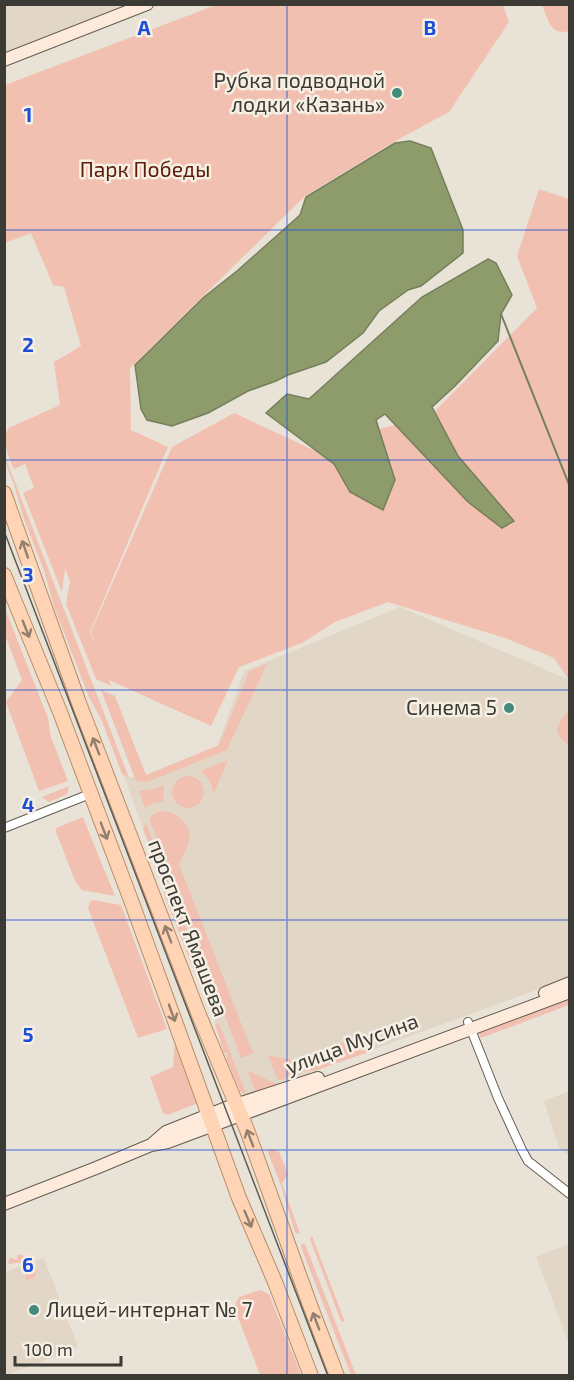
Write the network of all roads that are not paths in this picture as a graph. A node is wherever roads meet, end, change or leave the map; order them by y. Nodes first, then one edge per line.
1 (147, 4) edge
2 (4, 60) edge
3 (4, 493) edge
4 (4, 575) edge
5 (90, 794) junction
6 (4, 828) edge
7 (570, 983) edge
8 (570, 992) edge
9 (470, 1025) junction
10 (238, 1110) junction
11 (211, 1120) junction
12 (570, 1194) edge
13 (4, 1204) edge
14 (311, 1376) edge
15 (337, 1376) edge

1 - 2 street
10 -> 3 main road, проспект Ямашева
4 -> 5 main road, проспект Ямашева
5 - 6 street
5 -> 11 main road, проспект Ямашева
7 - 9 street, улица Мусина
8 - 9 street, улица Мусина
9 - 10 street, улица Мусина
9 - 12 street
10 - 11 street, улица Мусина
15 -> 10 main road, проспект Ямашева
11 - 13 street, улица Мусина
11 -> 14 main road, проспект Ямашева

